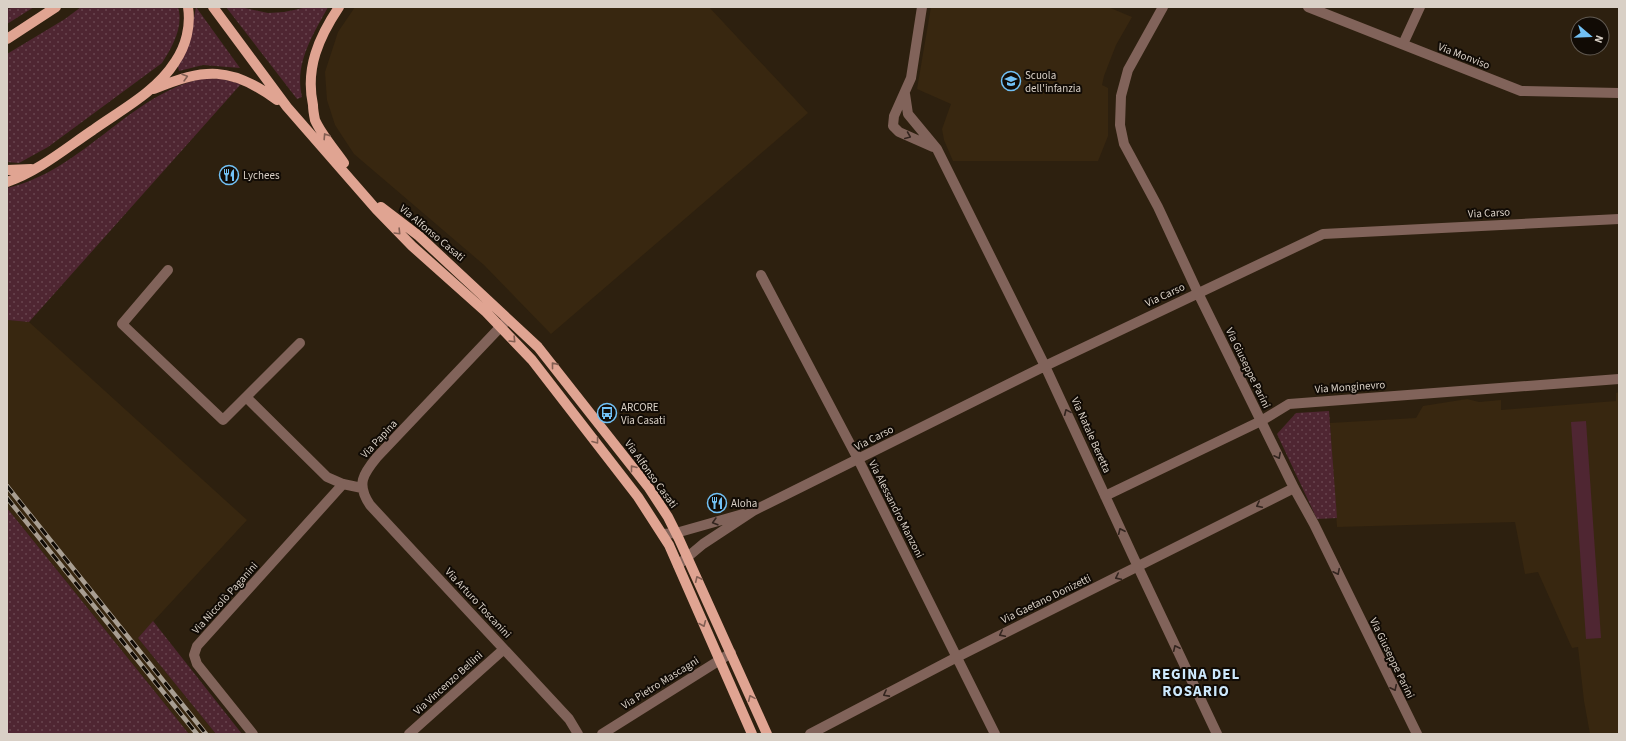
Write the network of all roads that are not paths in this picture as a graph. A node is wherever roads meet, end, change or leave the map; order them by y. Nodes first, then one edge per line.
1 (56, 7) edge
2 (188, 7) edge
3 (213, 7) edge
4 (339, 7) edge
5 (922, 7) edge
6 (1163, 7) edge
7 (1308, 7) edge
8 (1420, 7) edge
9 (7, 39) edge
10 (1403, 44) junction
11 (148, 91) junction
12 (1619, 93) edge
13 (905, 94) junction
14 (287, 107) junction
15 (937, 149) junction
16 (35, 169) junction
17 (7, 170) edge
18 (7, 182) edge
19 (363, 193) junction
20 (1619, 218) edge
21 (168, 270) dead end
22 (761, 275) dead end
23 (1198, 293) junction
24 (508, 318) junction
25 (500, 326) junction
26 (300, 343) dead end
27 (1045, 366) junction
28 (1619, 379) edge
29 (246, 397) junction
30 (1261, 421) junction
31 (858, 459) junction
32 (343, 484) junction
33 (362, 488) junction
34 (1294, 488) junction
35 (1105, 496) junction
36 (753, 511) junction
37 (676, 533) junction
38 (663, 534) junction
39 (688, 556) junction
40 (678, 565) junction
41 (1138, 567) junction
42 (504, 649) junction
43 (731, 653) junction
44 (957, 657) junction
45 (719, 660) junction
46 (253, 734) edge
47 (409, 734) edge
48 (578, 734) edge
49 (602, 734) edge
50 (752, 734) edge
51 (767, 734) edge
52 (810, 734) edge
53 (995, 734) edge
54 (1217, 734) edge
55 (1416, 734) edge

1 - 9 main road
2 - 11 main road
3 - 14 main road, Via Alfonso Casati
19 -> 4 main road
5 - 13 street, Via Natale Beretta
6 - 23 street, Via Giuseppe Parini
7 - 10 street, Via Monviso
8 - 10 street
10 - 12 street, Via Monviso
11 -> 14 main road
11 - 16 main road
13 - 15 street, Via Natale Beretta
13 -> 15 street, Via Natale Beretta
14 - 19 main road, Via Alfonso Casati
15 - 27 street, Via Natale Beretta
16 - 17 main road
16 - 18 main road
19 - 24 main road, Via Alfonso Casati
19 -> 25 main road, Via Alfonso Casati
20 - 23 street, Via Carso
21 - 29 street
22 - 31 street, Via Alessandro Manzoni
23 - 27 street, Via Carso
23 - 30 street, Via Giuseppe Parini
24 - 25 street, Via Papina
37 -> 24 main road, Via Alfonso Casati
25 - 33 street, Via Papina
25 -> 38 main road, Via Alfonso Casati
26 - 29 street
27 - 31 street, Via Carso
35 -> 27 street, Via Natale Beretta
28 - 30 street, Via Monginevro
29 - 32 street
30 -> 34 street, Via Giuseppe Parini
30 - 35 street, Via Monginevro
31 - 36 street, Via Carso
31 - 44 street, Via Alessandro Manzoni
32 - 33 street
32 - 46 street, Via Niccolò Paganini
33 - 42 street, Via Arturo Toscanini
34 -> 41 street, Via Gaetano Donizetti
34 -> 55 street, Via Giuseppe Parini
41 -> 35 street, Via Natale Beretta
36 -> 37 street, Via Carso
36 - 39 street, Via Carso
37 - 38 street, Via Carso
37 - 39 main road, Via Alfonso Casati
38 - 40 main road, Via Alfonso Casati
39 - 40 street, Via Carso
43 -> 39 main road, Via Alfonso Casati
40 -> 45 main road, Via Alfonso Casati
41 -> 44 street, Via Gaetano Donizetti
54 -> 41 street, Via Natale Beretta
42 - 47 street, Via Vincenzo Bellini
42 - 48 street, Via Arturo Toscanini
43 - 45 street, Via Pietro Mascagni
51 -> 43 main road, Via Alfonso Casati
44 -> 52 street, Via Gaetano Donizetti
44 - 53 street, Via Alessandro Manzoni
45 - 49 street, Via Pietro Mascagni
45 - 50 main road, Via Alfonso Casati

